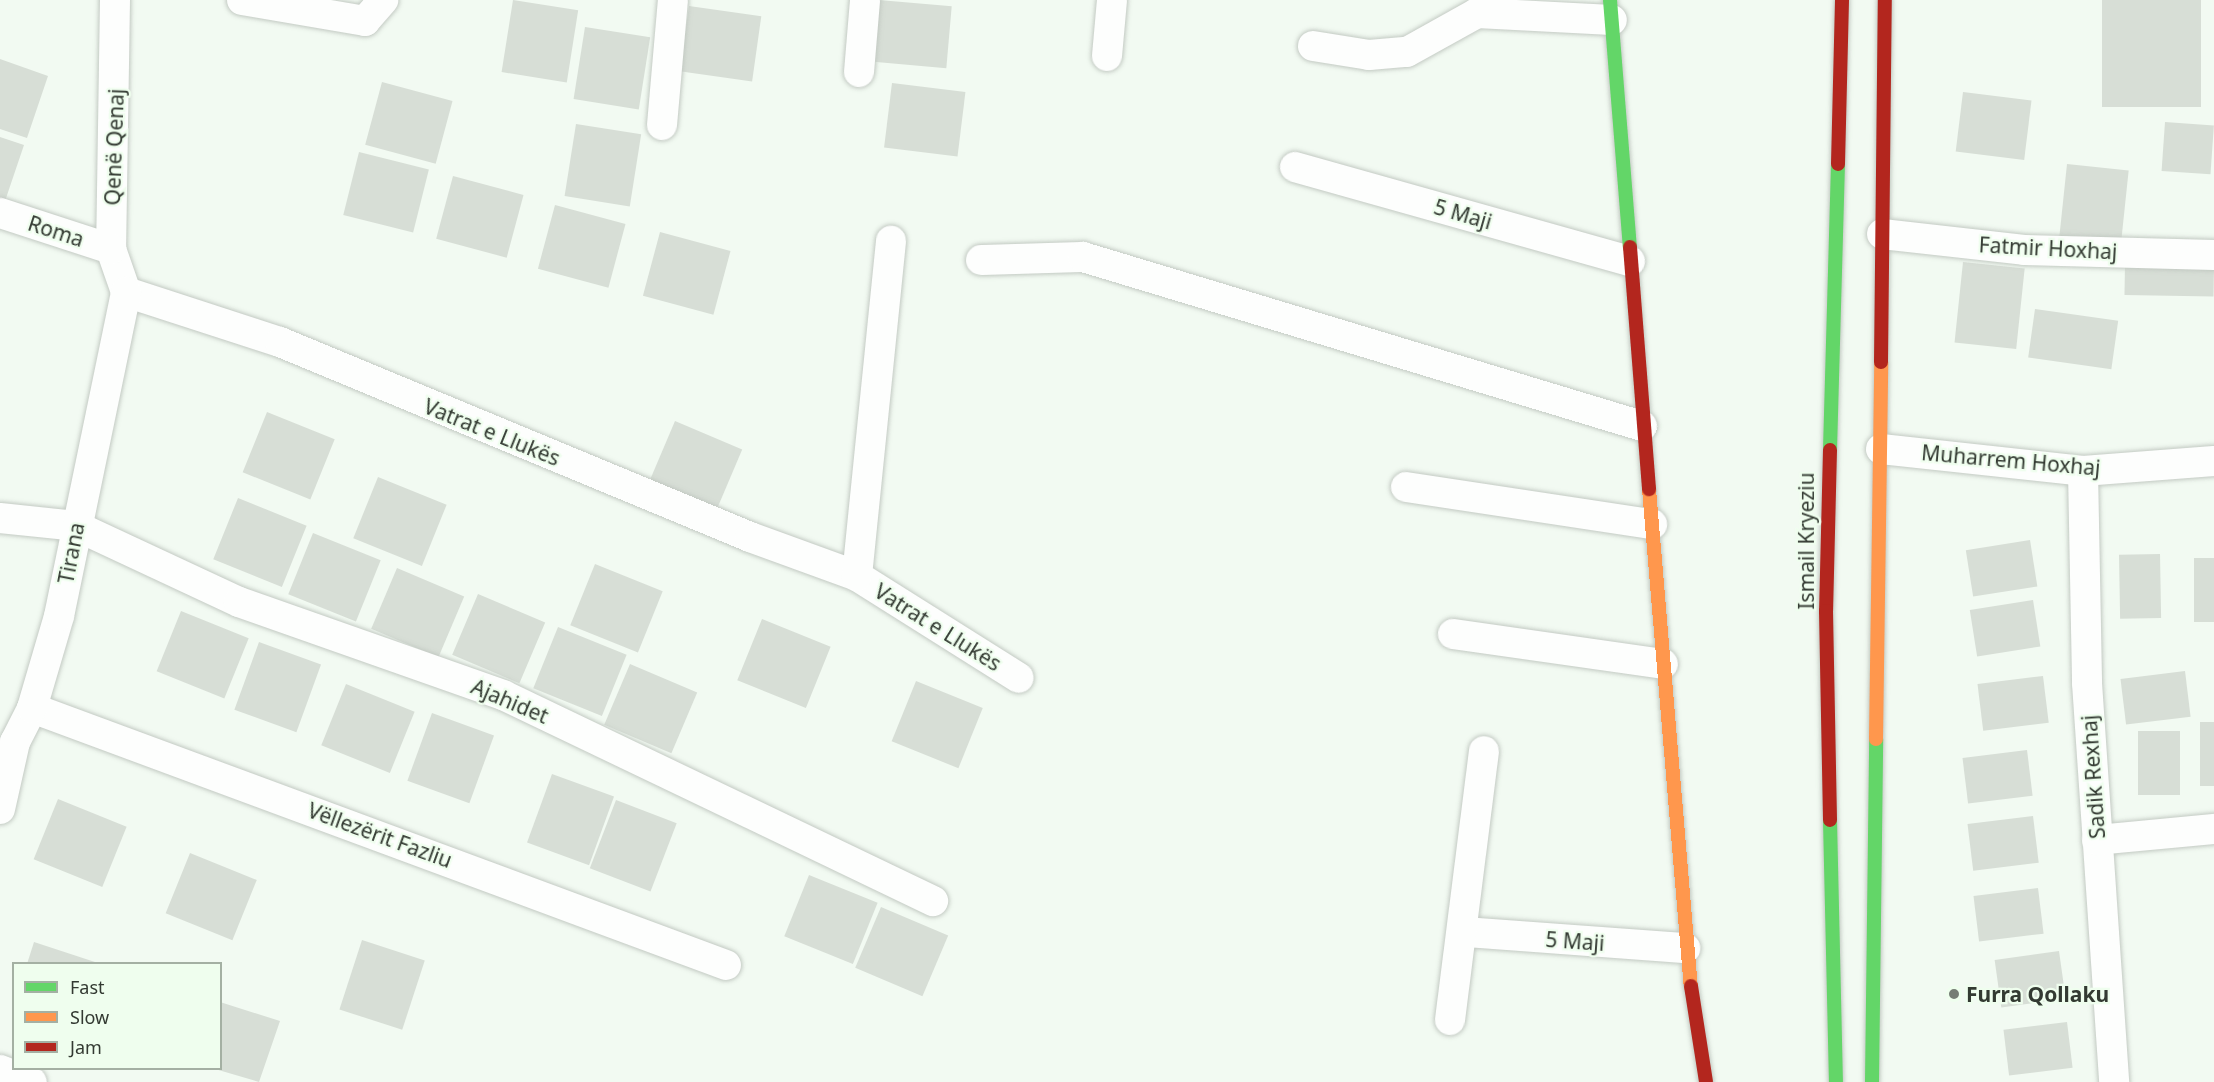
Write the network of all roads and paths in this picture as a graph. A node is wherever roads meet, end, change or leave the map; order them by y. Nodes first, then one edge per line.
1 (115, 0) edge
2 (242, 0) edge
3 (673, 0) edge
4 (865, 0) edge
5 (1112, 0) edge
6 (1842, 0) edge
7 (1885, 0) edge
8 (374, 10) edge
9 (1611, 10) edge
10 (1312, 46) dead end
11 (1107, 56) dead end
12 (860, 72) dead end
13 (662, 125) dead end
14 (1295, 167) dead end
15 (0, 213) edge
16 (1882, 234) junction
17 (891, 241) dead end
18 (111, 249) junction
19 (2214, 255) edge
20 (981, 260) dead end
21 (1630, 261) junction
22 (126, 292) junction
23 (1642, 426) junction
24 (1881, 449) junction
25 (2214, 461) edge
26 (2083, 471) junction
27 (1406, 487) dead end
28 (0, 518) edge
29 (1652, 524) junction
30 (76, 526) junction
31 (857, 576) junction
32 (1453, 634) dead end
33 (1663, 664) junction
34 (1019, 678) dead end
35 (32, 708) junction
36 (8, 738) edge
37 (1484, 751) dead end
38 (0, 809) edge
39 (2214, 829) edge
40 (2097, 840) junction
41 (933, 901) dead end
42 (1465, 932) junction
43 (1685, 948) junction
44 (726, 965) dead end
45 (1450, 1020) dead end
46 (0, 1071) edge
47 (32, 1082) edge
48 (1706, 1082) edge
49 (1836, 1082) edge
50 (1872, 1082) edge
51 (2114, 1082) edge

1 - 18 street, Qenë Qenaj
2 - 8 street
3 - 13 street
4 - 12 street
5 - 11 street
6 - 49 main road, Ismail Kryeziu
7 - 16 main road
9 - 10 street
9 - 21 main road
14 - 21 street, 5 Maji
15 - 18 street, Roma
16 - 19 street, Fatmir Hoxhaj
16 - 24 main road
17 - 31 street, Vatrat e Llukës
18 - 22 street, Qenë Qenaj
20 - 23 street
21 - 23 main road
22 - 30 street, Tirana
22 - 31 street, Vatrat e Llukës
23 - 29 main road
24 - 26 street, Muharrem Hoxhaj
24 - 50 main road
25 - 26 street, Muharrem Hoxhaj
26 - 40 street, Sadik Rexhaj
27 - 29 street
28 - 30 street, Ajahidet
29 - 33 main road
30 - 35 street, Tirana
30 - 41 street, Ajahidet
31 - 34 street, Vatrat e Llukës
32 - 33 street
33 - 43 main road
35 - 36 street, Tirana
35 - 44 street, Vëllezërit Fazliu
36 - 38 street, Tirana
37 - 42 street
39 - 40 street
40 - 51 street, Sadik Rexhaj
42 - 43 street, 5 Maji
42 - 45 street
43 - 48 main road
46 - 47 street

